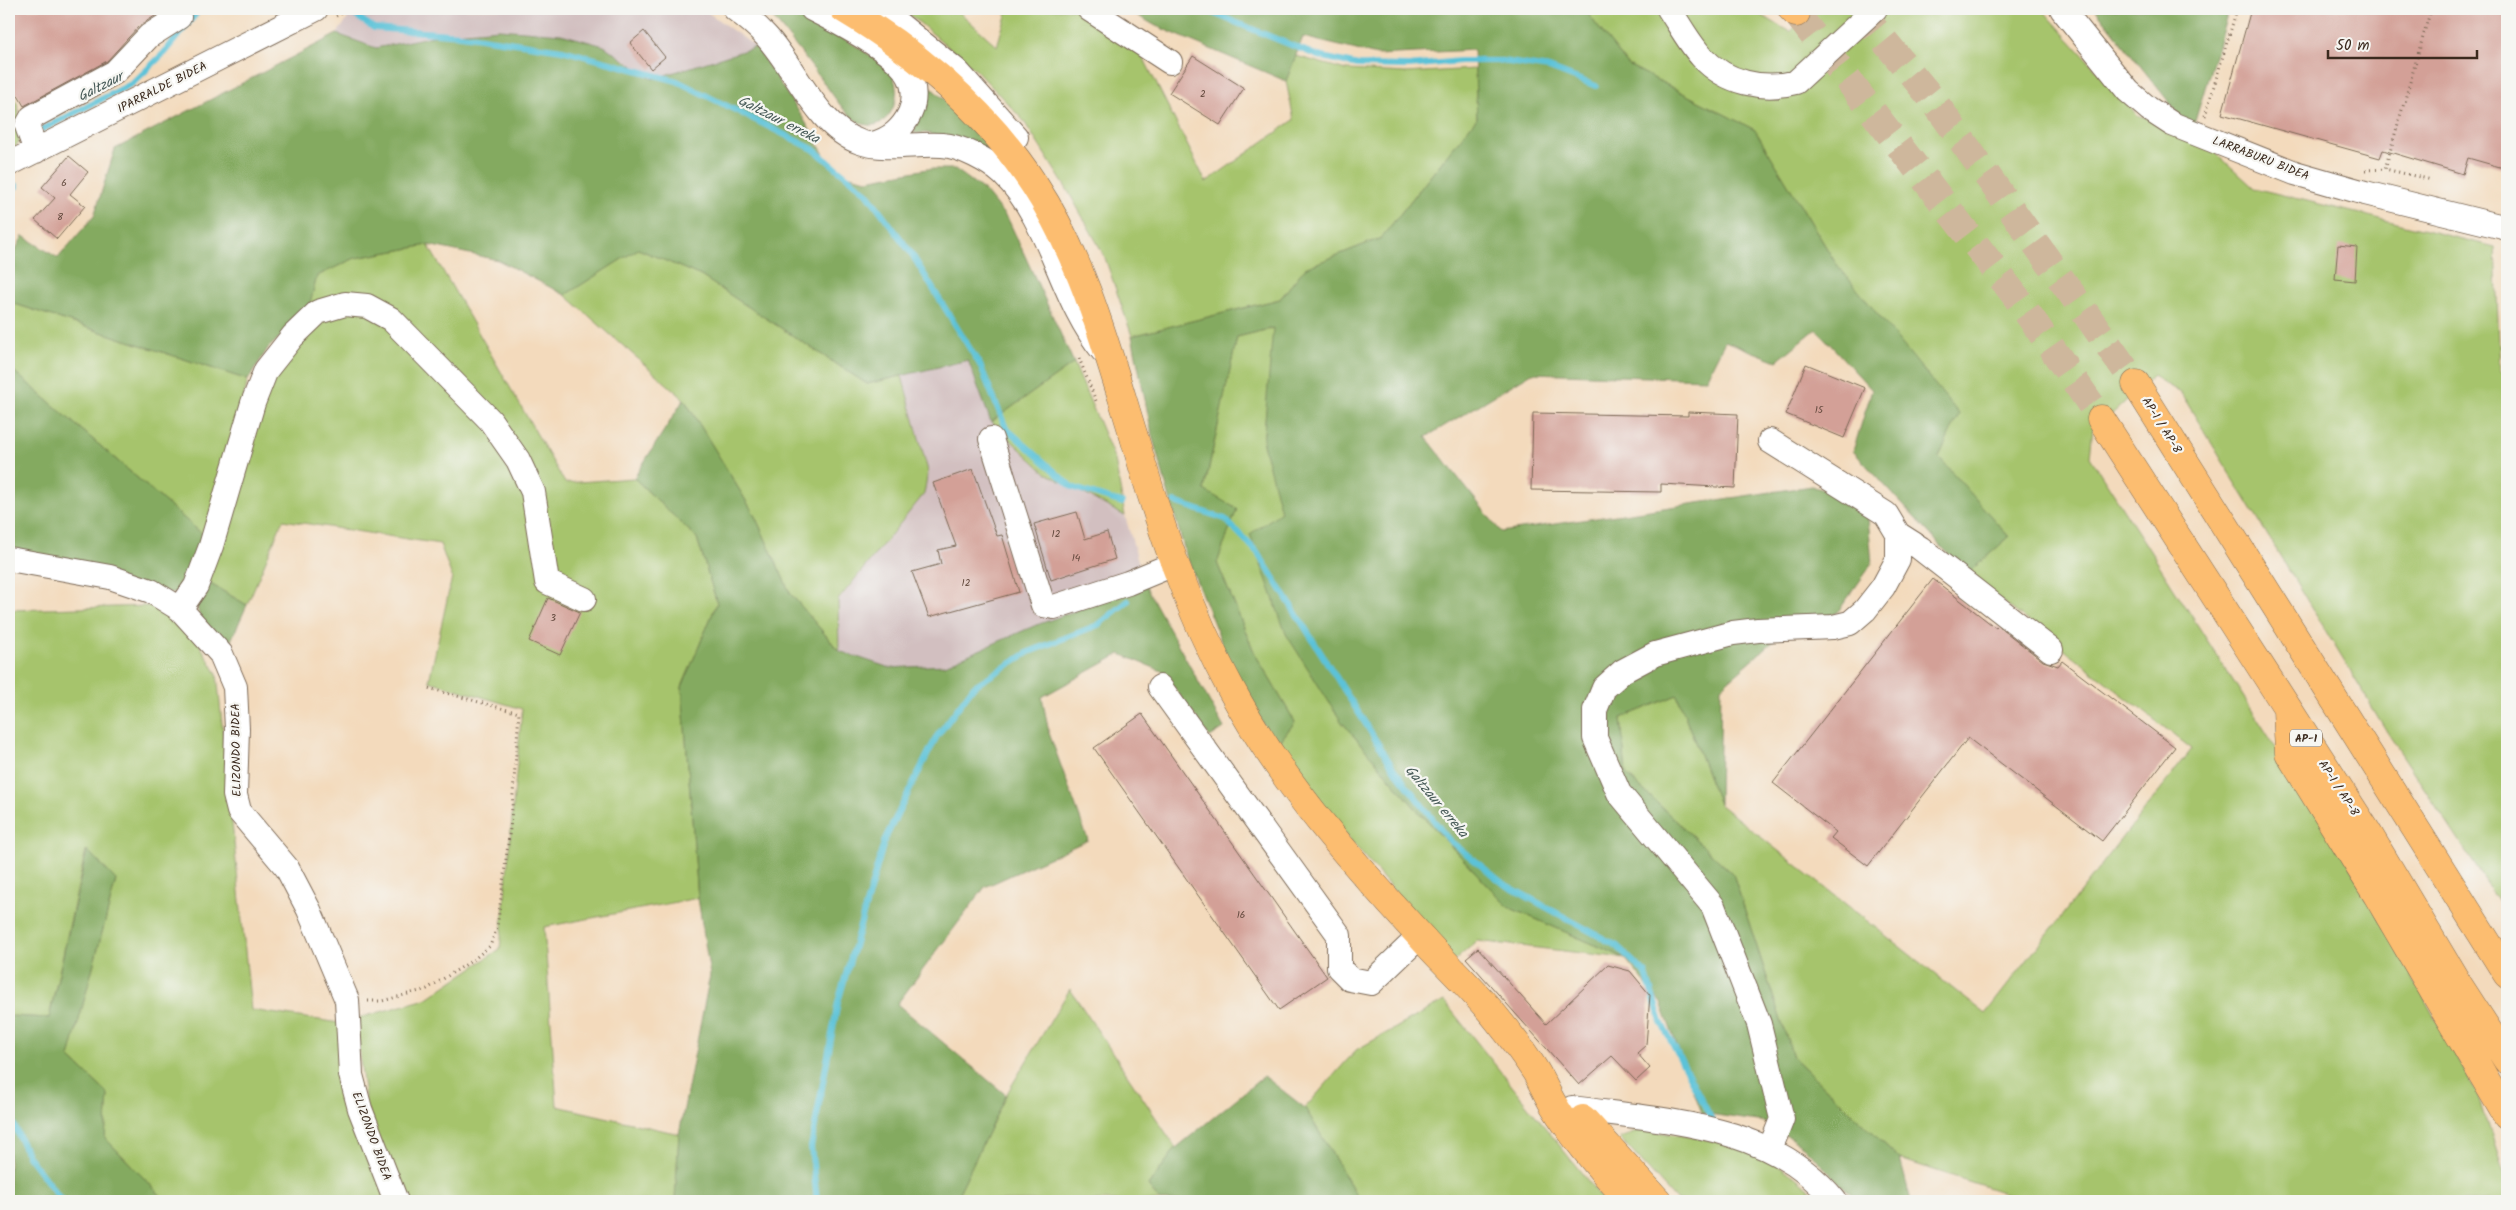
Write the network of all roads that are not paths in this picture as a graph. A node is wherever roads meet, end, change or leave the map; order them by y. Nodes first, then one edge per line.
1 (316, 9) edge
2 (734, 9) edge
3 (812, 9) edge
4 (844, 9) edge
5 (880, 9) edge
6 (1089, 9) edge
7 (1669, 9) edge
8 (1875, 9) edge
9 (2062, 9) edge
10 (179, 18) dead end
11 (1170, 62) dead end
12 (873, 144) junction
13 (36, 151) junction
14 (9, 164) edge
15 (2507, 228) edge
16 (1060, 231) junction
17 (1109, 358) junction
18 (2136, 384) tunnel mouth
19 (2101, 419) tunnel mouth
20 (991, 439) dead end
21 (1770, 441) dead end
22 (1898, 534) junction
23 (9, 559) edge
24 (1174, 564) junction
25 (584, 599) dead end
26 (180, 609) junction
27 (2052, 650) dead end
28 (1160, 687) dead end
29 (2287, 708) junction
30 (1420, 936) junction
31 (2507, 974) edge
32 (2507, 1060) edge
33 (1536, 1072) junction
34 (1572, 1108) junction
35 (2507, 1116) edge
36 (1770, 1149) junction
37 (1631, 1172) junction
38 (396, 1201) edge
39 (1630, 1201) edge
40 (1649, 1201) edge
41 (1658, 1201) edge
42 (1835, 1201) edge

1 - 13 street, IPARRALDE BIDEA
2 - 12 street
3 - 12 street
4 - 16 main road
5 - 16 street
6 - 11 street
7 - 8 street
9 - 15 street, LARRABURU BIDEA
10 - 13 street
12 - 17 street
13 - 14 street, IPARRALDE BIDEA
16 - 17 main road
17 - 24 main road
18 - 31 main road, AP-1 / AP-8
19 - 29 main road, AP-1 / AP-8 / AP-1
20 - 24 street
21 - 22 street
22 - 27 street
22 - 36 street
23 - 26 street, ELIZONDO BIDEA
24 - 30 main road
25 - 26 street
26 - 38 street, ELIZONDO BIDEA
28 - 30 street
29 - 32 main road, AP-1 / AP-8 / AP-1
29 - 35 main road
30 - 33 main road
33 - 34 main road
33 - 39 main road
34 - 36 street
34 - 37 main road
36 - 42 street
37 - 40 street
37 - 41 main road

